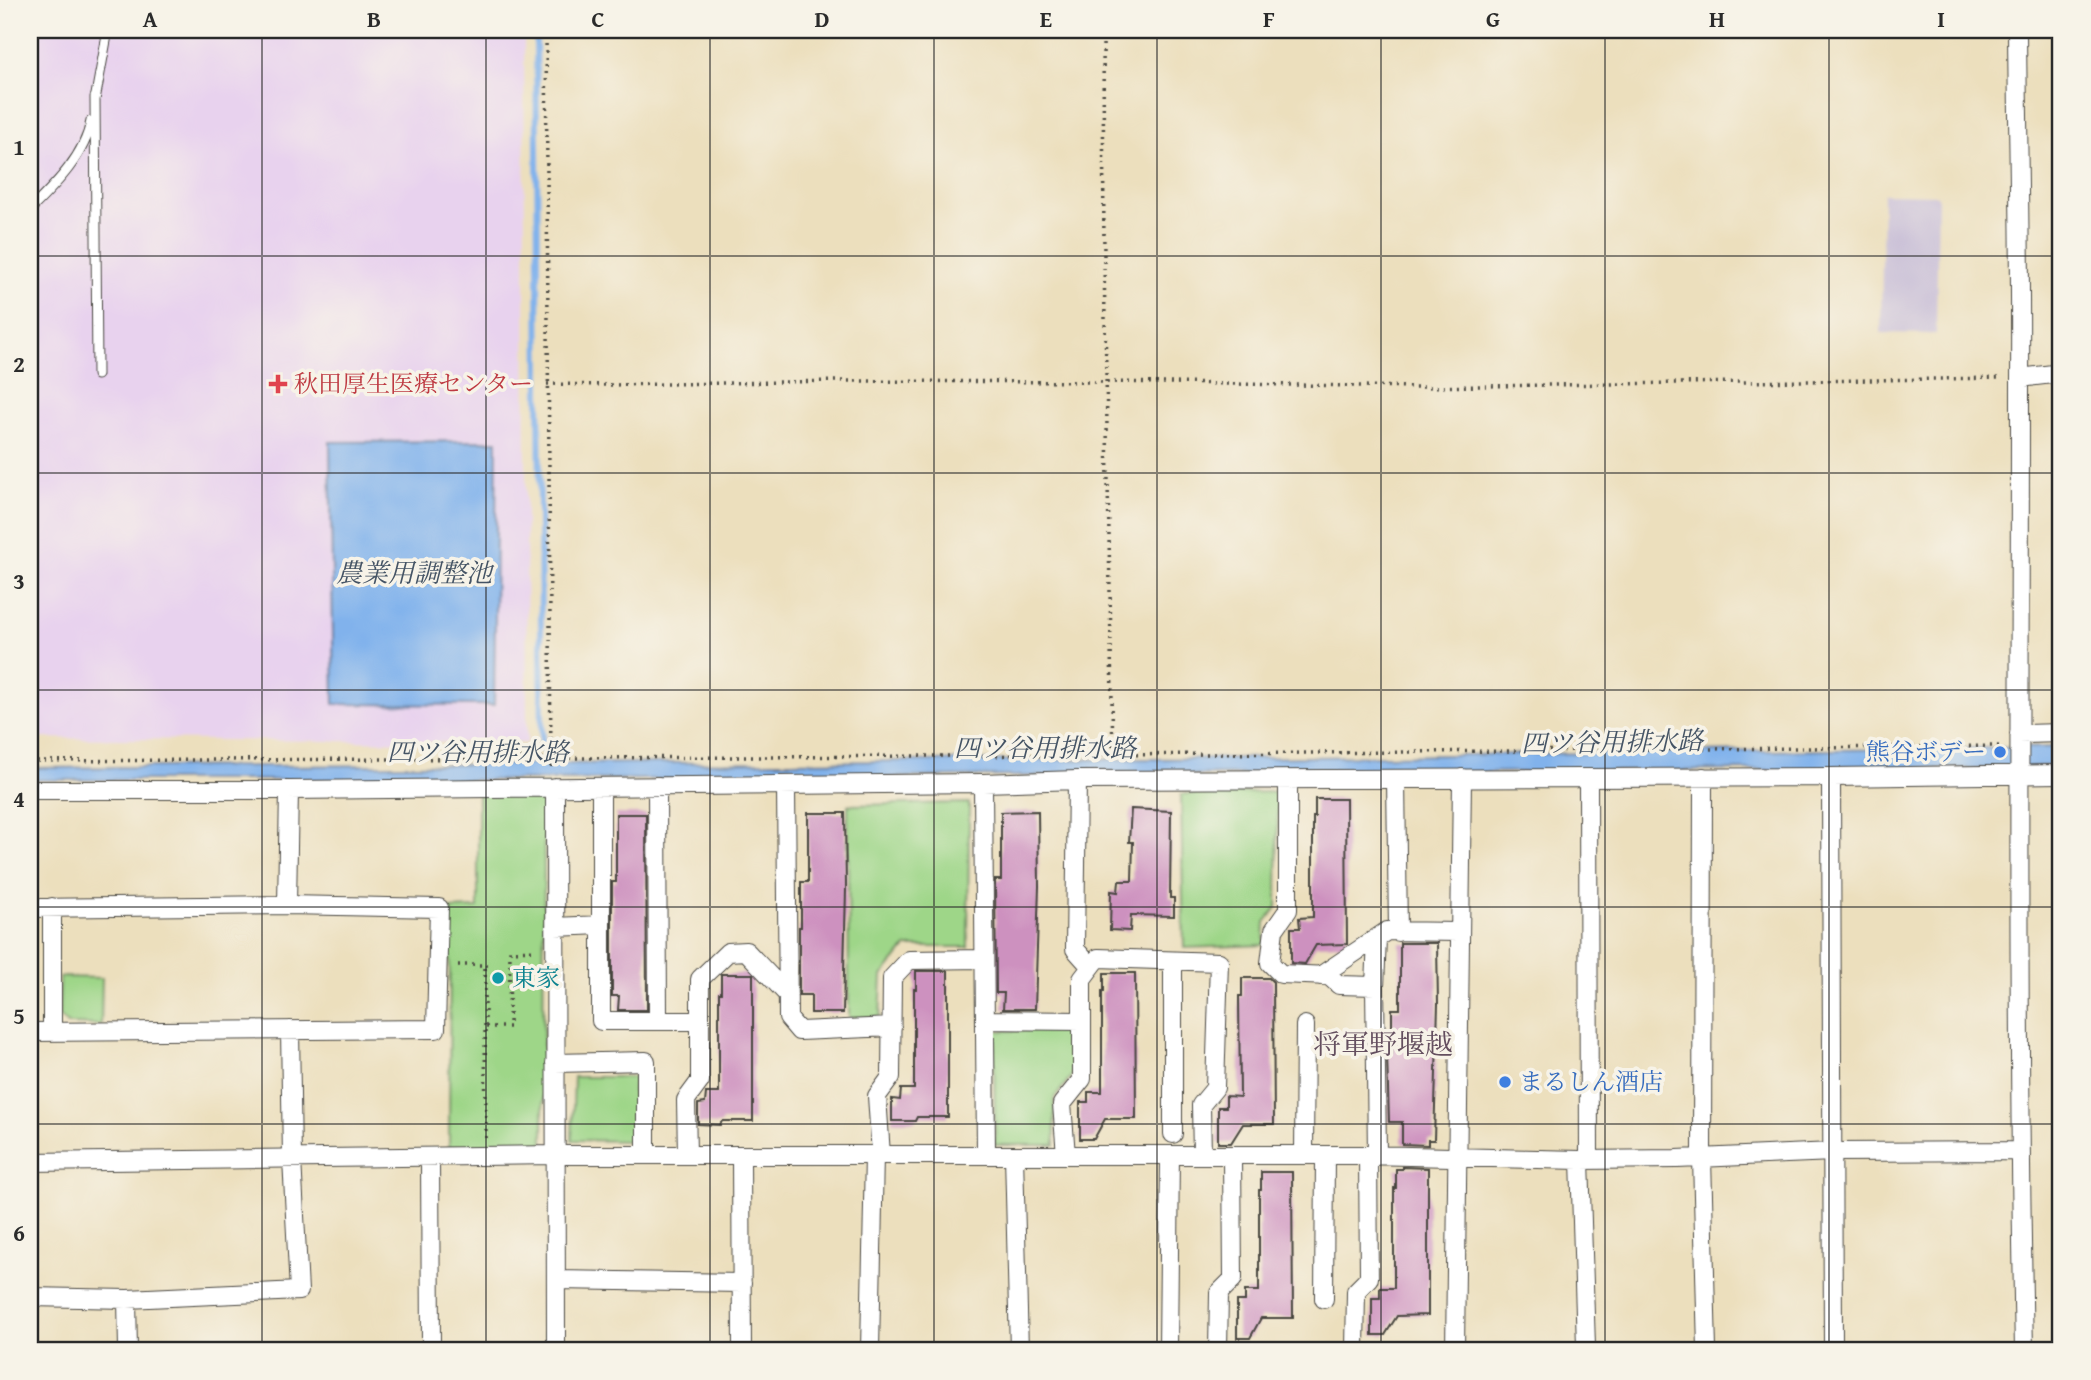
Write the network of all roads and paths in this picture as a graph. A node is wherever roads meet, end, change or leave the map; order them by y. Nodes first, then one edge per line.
1 (546, 30) edge
2 (1103, 30) edge
3 (2017, 30) edge
4 (105, 32) edge
5 (95, 97) junction
6 (30, 211) edge
7 (2061, 373) edge
8 (97, 375) dead end
9 (2020, 378) junction
10 (1107, 382) junction
11 (547, 384) junction
12 (2061, 733) edge
13 (2019, 740) junction
14 (1113, 755) junction
15 (550, 759) junction
16 (30, 761) edge
17 (2020, 772) junction
18 (2061, 774) edge
19 (1703, 776) junction
20 (1831, 777) junction
21 (1462, 778) junction
22 (1588, 778) junction
23 (1288, 779) junction
24 (1396, 779) junction
25 (1077, 780) junction
26 (984, 783) junction
27 (786, 785) junction
28 (657, 786) junction
29 (555, 787) junction
30 (601, 787) junction
31 (30, 790) edge
32 (289, 790) junction
33 (288, 905) junction
34 (52, 907) junction
35 (30, 908) edge
36 (601, 925) junction
37 (555, 927) junction
38 (1398, 932) junction
39 (1459, 932) junction
40 (1377, 938) junction
41 (555, 950) junction
42 (984, 959) junction
43 (1173, 961) junction
44 (438, 965) junction
45 (1091, 967) junction
46 (1320, 976) junction
47 (1375, 986) junction
48 (788, 995) junction
49 (985, 1020) junction
50 (658, 1021) junction
51 (699, 1021) junction
52 (1082, 1021) junction
53 (1305, 1025) dead end
54 (485, 1027) junction
55 (892, 1027) junction
56 (290, 1030) junction
57 (30, 1032) edge
58 (52, 1032) junction
59 (555, 1063) junction
60 (1173, 1134) dead end
61 (486, 1147) dead end
62 (2020, 1151) junction
63 (1833, 1152) junction
64 (555, 1155) junction
65 (646, 1155) junction
66 (687, 1155) junction
67 (741, 1155) junction
68 (877, 1155) junction
69 (986, 1155) junction
70 (1014, 1155) junction
71 (1066, 1155) junction
72 (1170, 1155) junction
73 (1202, 1155) junction
74 (1232, 1155) junction
75 (1304, 1155) junction
76 (1325, 1155) junction
77 (1373, 1155) junction
78 (430, 1157) junction
79 (1459, 1158) junction
80 (1702, 1158) junction
81 (292, 1159) junction
82 (1584, 1160) junction
83 (30, 1162) edge
84 (556, 1280) junction
85 (741, 1283) junction
86 (30, 1297) edge
87 (127, 1299) junction
88 (1324, 1299) dead end
89 (1586, 1346) dead end
90 (128, 1350) edge
91 (430, 1350) edge
92 (556, 1350) edge
93 (742, 1350) edge
94 (870, 1350) edge
95 (1018, 1350) edge
96 (1168, 1350) edge
97 (1218, 1350) edge
98 (1355, 1350) edge
99 (1455, 1350) edge
100 (1707, 1350) edge
101 (1833, 1350) edge
102 (2024, 1350) edge

1 - 11 path
2 - 10 path
3 - 9 street
4 - 5 lane
5 - 6 lane
5 - 8 lane
7 - 9 street
9 - 10 path
9 - 13 street
10 - 11 path
10 - 14 path
11 - 15 path
12 - 13 street
13 - 14 path
13 - 17 street
14 - 15 path
15 - 16 path
17 - 18 street
17 - 20 street
17 - 62 street
19 - 20 street
19 - 22 street
19 - 80 street
20 - 63 street
21 - 22 street
21 - 24 street
21 - 39 street
22 - 82 street
23 - 24 street
23 - 25 street
23 - 46 street
24 - 38 street
25 - 26 street
25 - 45 street
26 - 27 street
26 - 42 street
27 - 28 street
27 - 48 street
28 - 30 street
28 - 50 street
29 - 30 street
29 - 32 street
29 - 37 street
30 - 36 street
31 - 32 street
32 - 33 street
33 - 34 street
33 - 44 street
34 - 35 street
34 - 58 street
36 - 37 street
36 - 50 street
37 - 41 street
38 - 39 street
38 - 40 street
39 - 79 street
40 - 46 street
40 - 47 street
41 - 54 path
41 - 59 street
42 - 49 street
42 - 55 street
43 - 45 street
43 - 60 street
43 - 73 street
44 - 54 path
44 - 56 street
45 - 52 street
46 - 47 street
47 - 77 street
48 - 51 street
48 - 55 street
49 - 52 street
49 - 69 street
50 - 51 street
51 - 66 street
52 - 71 street
53 - 75 street
54 - 61 path
55 - 68 street
56 - 58 street
56 - 81 street
57 - 58 street
59 - 64 street
59 - 65 street
62 - 63 street
62 - 102 street
63 - 80 street
63 - 101 street
64 - 65 street
64 - 78 street
64 - 84 street
65 - 66 street
66 - 67 street
67 - 68 street
67 - 85 street
68 - 69 street
68 - 94 street
69 - 70 street
70 - 71 street
70 - 95 street
71 - 72 street
72 - 73 street
72 - 96 street
73 - 74 street
74 - 75 street
74 - 97 street
75 - 76 street
76 - 77 street
76 - 88 street
77 - 79 street
77 - 98 street
78 - 81 street
78 - 91 street
79 - 82 street
79 - 99 street
80 - 82 street
80 - 100 street
81 - 83 street
81 - 87 street
82 - 89 street
84 - 85 street
84 - 92 street
85 - 93 street
86 - 87 street
87 - 90 street

